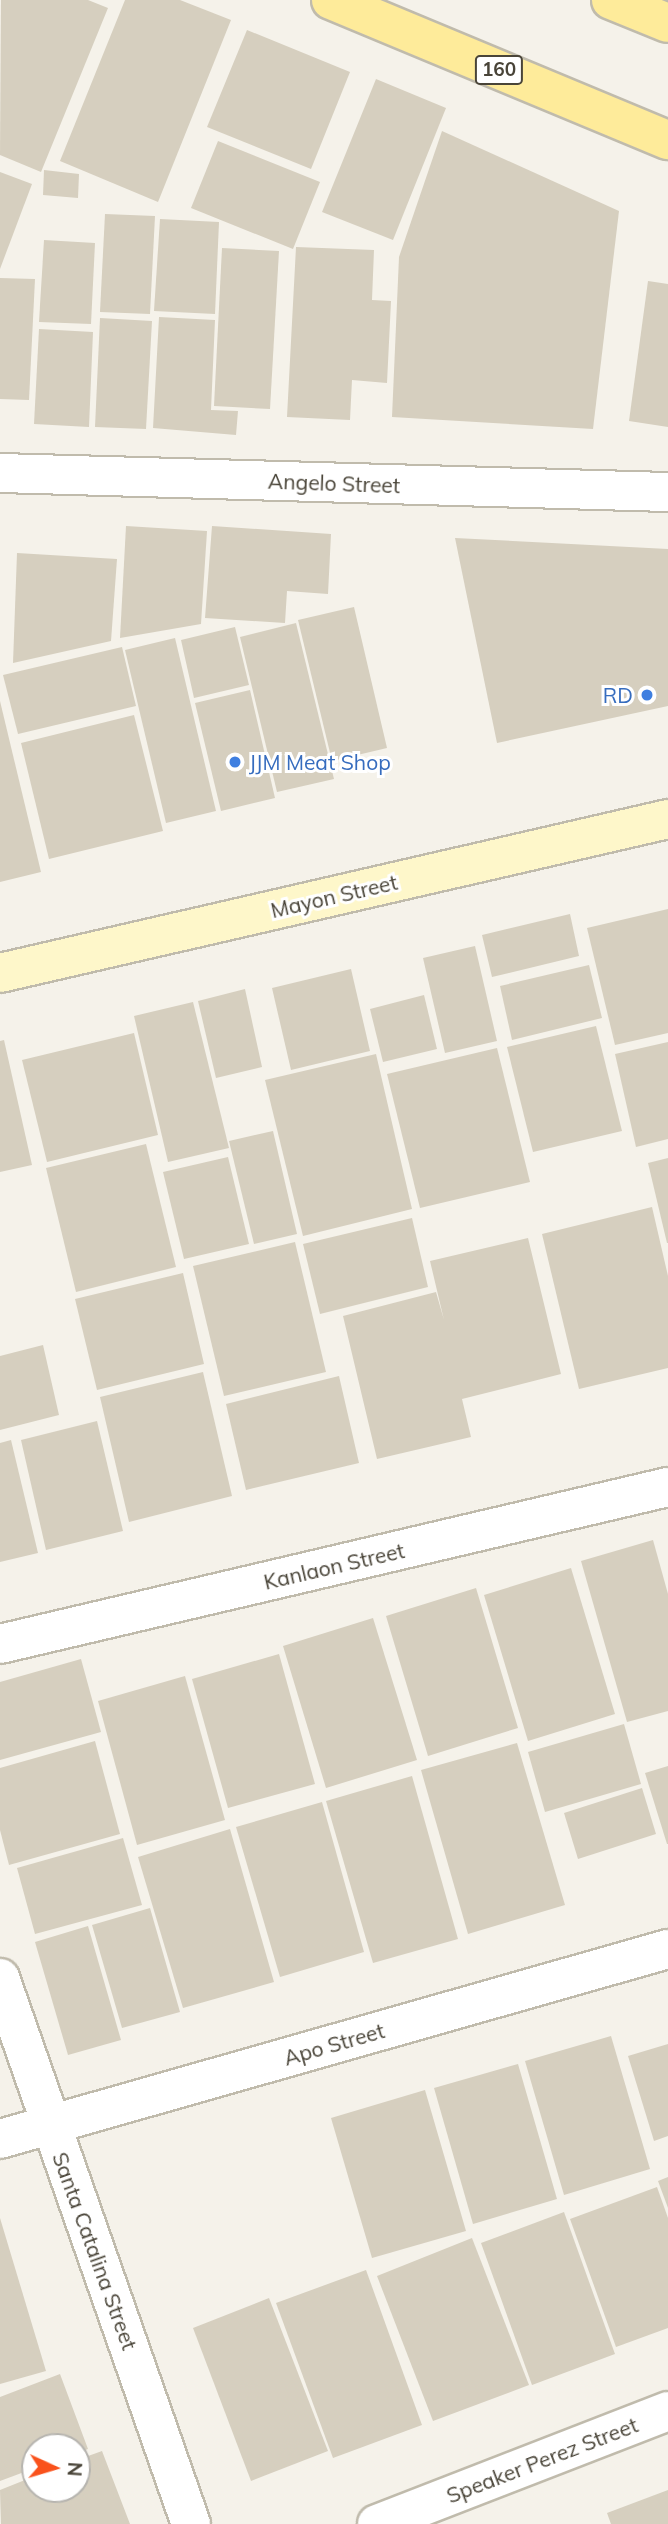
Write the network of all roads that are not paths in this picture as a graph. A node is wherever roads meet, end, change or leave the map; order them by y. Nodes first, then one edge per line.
1 (331, 0) edge
2 (611, 0) edge
3 (668, 23) edge
4 (668, 140) edge
5 (0, 473) edge
6 (668, 492) edge
7 (668, 819) edge
8 (0, 973) edge
9 (668, 1487) edge
10 (0, 1644) edge
11 (668, 1949) edge
12 (0, 1978) edge
13 (50, 2125) junction
14 (0, 2139) edge
15 (668, 2411) edge
16 (191, 2524) edge
17 (377, 2524) edge

1 - 4 main road, 160
2 - 3 main road
5 - 6 street, Angelo Street
7 - 8 main road, Mayon Street
9 - 10 street, Kanlaon Street
11 - 13 street, Apo Street
12 - 13 street, Santa Catalina Street
13 - 14 street, Apo Street
13 - 16 street, Santa Catalina Street
15 - 17 street, Speaker Perez Street

